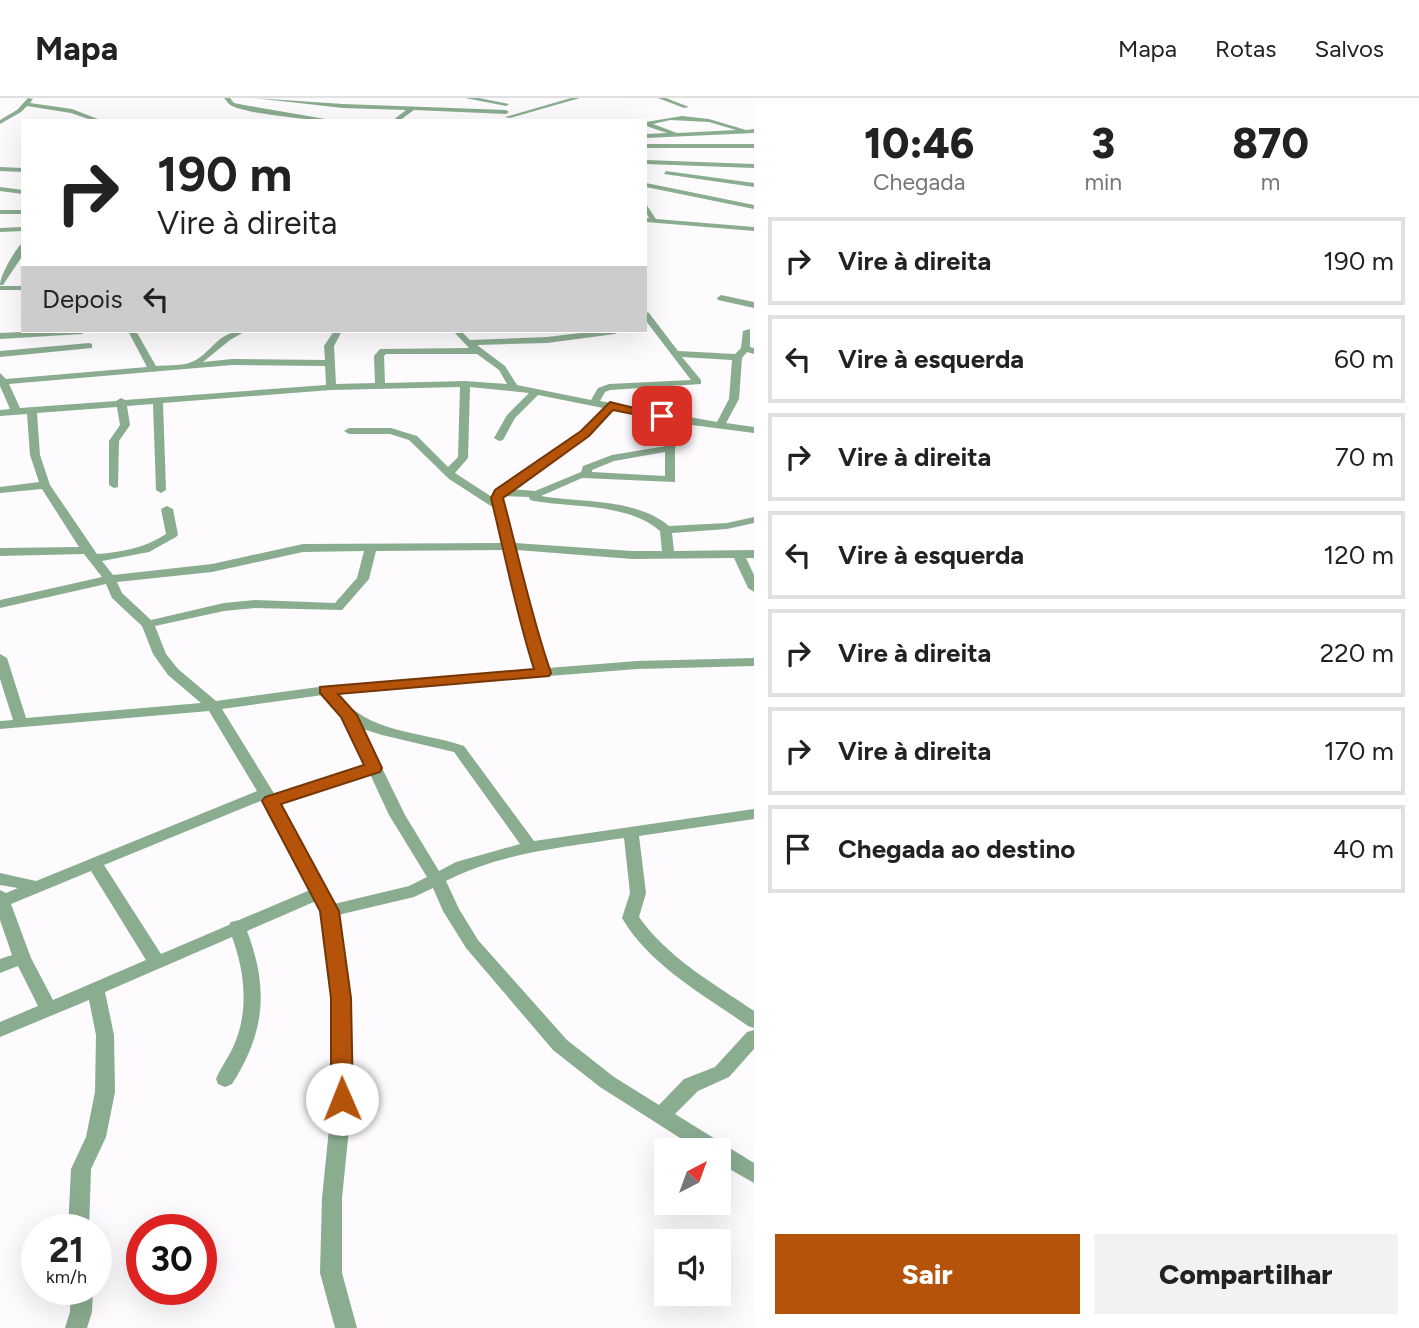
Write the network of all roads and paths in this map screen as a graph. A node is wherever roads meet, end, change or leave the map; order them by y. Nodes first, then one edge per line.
1 (31, 98) edge
2 (227, 98) edge
3 (257, 98) edge
4 (374, 98) edge
5 (468, 98) edge
6 (577, 98) edge
7 (674, 98) edge
8 (663, 99) edge
9 (25, 104) junction
10 (357, 106) junction
11 (687, 107) dead end
12 (413, 108) junction
13 (506, 111) edge
14 (404, 115) junction
15 (94, 119) edge
16 (316, 119) edge
17 (324, 119) edge
18 (398, 119) edge
19 (0, 122) edge
20 (744, 131) junction
21 (754, 131) edge
22 (647, 135) edge
23 (678, 135) junction
24 (647, 146) edge
25 (754, 146) edge
26 (740, 147) junction
27 (647, 162) edge
28 (743, 166) junction
29 (754, 166) edge
30 (0, 169) edge
31 (21, 170) edge
32 (666, 173) dead end
33 (647, 185) edge
34 (754, 185) edge
35 (0, 189) edge
36 (21, 192) edge
37 (754, 207) edge
38 (0, 212) edge
39 (21, 212) edge
40 (650, 221) edge
41 (21, 229) edge
42 (754, 229) edge
43 (0, 230) edge
44 (0, 258) edge
45 (20, 259) edge
46 (0, 283) edge
47 (0, 288) edge
48 (21, 288) edge
49 (721, 298) dead end
50 (754, 305) edge
51 (647, 318) edge
52 (747, 331) dead end
53 (41, 333) edge
54 (133, 333) edge
55 (238, 333) edge
56 (337, 333) edge
57 (456, 333) edge
58 (600, 333) edge
59 (0, 335) edge
60 (469, 343) junction
61 (89, 346) dead end
62 (750, 350) edge
63 (480, 351) junction
64 (0, 354) edge
65 (675, 354) junction
66 (737, 358) junction
67 (330, 363) junction
68 (195, 364) junction
69 (152, 368) junction
70 (2, 382) edge
71 (465, 384) junction
72 (380, 385) junction
73 (331, 387) junction
74 (513, 387) junction
75 (537, 391) junction
76 (158, 400) junction
77 (121, 401) junction
78 (595, 402) junction
79 (610, 406) junction
80 (32, 409) junction
81 (16, 411) junction
82 (0, 413) edge
83 (680, 420) junction
84 (720, 426) junction
85 (754, 430) edge
86 (348, 431) dead end
87 (499, 438) dead end
88 (670, 448) junction
89 (449, 472) junction
90 (586, 475) junction
91 (45, 485) junction
92 (114, 485) dead end
93 (4, 489) edge
94 (161, 490) dead end
95 (499, 492) junction
96 (525, 495) junction
97 (0, 501) edge
98 (500, 507) junction
99 (167, 509) dead end
100 (754, 520) edge
101 (666, 530) junction
102 (509, 546) junction
103 (371, 547) junction
104 (0, 552) edge
105 (90, 554) junction
106 (754, 554) edge
107 (668, 555) junction
108 (739, 555) junction
109 (110, 579) junction
110 (754, 589) edge
111 (0, 604) edge
112 (148, 624) junction
113 (0, 659) edge
114 (754, 662) edge
115 (543, 673) junction
116 (326, 690) junction
117 (213, 706) junction
118 (349, 715) junction
119 (21, 724) junction
120 (0, 725) edge
121 (374, 768) junction
122 (268, 797) junction
123 (754, 814) edge
124 (631, 832) junction
125 (530, 847) junction
126 (96, 865) junction
127 (0, 879) edge
128 (437, 880) junction
129 (39, 887) junction
130 (319, 893) junction
131 (1, 900) edge
132 (329, 911) junction
133 (237, 926) junction
134 (22, 958) junction
135 (156, 961) junction
136 (0, 966) edge
137 (95, 988) junction
138 (48, 1009) junction
139 (754, 1021) edge
140 (0, 1030) edge
141 (754, 1037) edge
142 (225, 1079) dead end
143 (661, 1115) junction
144 (697, 1138) edge
145 (732, 1160) edge
146 (754, 1174) edge
147 (79, 1214) edge
148 (81, 1305) edge
149 (76, 1328) edge
150 (346, 1328) edge

1 - 9 street
2 - 16 street
3 - 10 street
4 - 10 street
5 - 13 street
6 - 13 street
7 - 8 street
8 - 11 street
9 - 15 street
9 - 19 street
10 - 12 street
10 - 17 street
12 - 13 street
12 - 14 street
13 - 14 street
14 - 18 street
20 - 21 street
20 - 23 street
20 - 23 street
22 - 23 street
24 - 26 street
25 - 26 street
26 - 28 street
27 - 28 street
28 - 29 street
30 - 31 street
32 - 34 street
33 - 37 street
35 - 36 street
38 - 39 street
40 - 42 street
41 - 43 street
44 - 45 street
45 - 46 street
47 - 48 street
49 - 50 street
51 - 65 street
52 - 62 street
53 - 59 street
54 - 69 street
55 - 68 street
56 - 67 street
57 - 60 street
58 - 60 street
60 - 63 street
61 - 64 street
62 - 66 street
63 - 72 street
63 - 74 street
65 - 66 street
65 - 78 street
66 - 84 street
67 - 68 street
67 - 73 street
68 - 69 street
69 - 70 street
70 - 81 street
71 - 72 street
71 - 74 street
71 - 89 street
72 - 73 street
73 - 76 street
74 - 75 street
75 - 78 street
75 - 87 street
76 - 77 street
76 - 94 street
77 - 80 street
77 - 92 street
78 - 79 street
79 - 83 street
79 - 95 street
80 - 81 street
80 - 91 street
81 - 82 street
83 - 84 street
83 - 88 street
84 - 85 street
86 - 89 street
88 - 90 street
88 - 90 street
89 - 98 street
90 - 96 street
91 - 93 street
91 - 105 street
93 - 97 street
95 - 96 street
95 - 98 street
96 - 101 street
98 - 102 street
99 - 105 street
100 - 101 street
101 - 107 street
102 - 103 street
102 - 107 street
102 - 115 street
103 - 109 street
103 - 112 street
104 - 105 street
105 - 109 street
106 - 108 street
107 - 108 street
108 - 110 street
109 - 111 street
109 - 112 street
112 - 117 street
113 - 119 street
114 - 115 street
115 - 116 street
116 - 117 street
116 - 118 street
117 - 119 street
117 - 122 street
118 - 121 street
118 - 125 street
119 - 120 street
121 - 122 street
121 - 128 street
122 - 126 street
122 - 130 street
123 - 124 street
124 - 125 street
124 - 139 street
125 - 128 street
126 - 129 street
126 - 135 street
127 - 129 street
128 - 132 street
128 - 143 street
129 - 131 street
130 - 132 street
130 - 133 street
131 - 134 street
132 - 150 street
133 - 135 street
133 - 142 street
134 - 136 street
134 - 138 street
135 - 137 street
137 - 138 street
137 - 147 street
138 - 140 street
141 - 143 street
143 - 144 street
145 - 146 street
148 - 149 street

